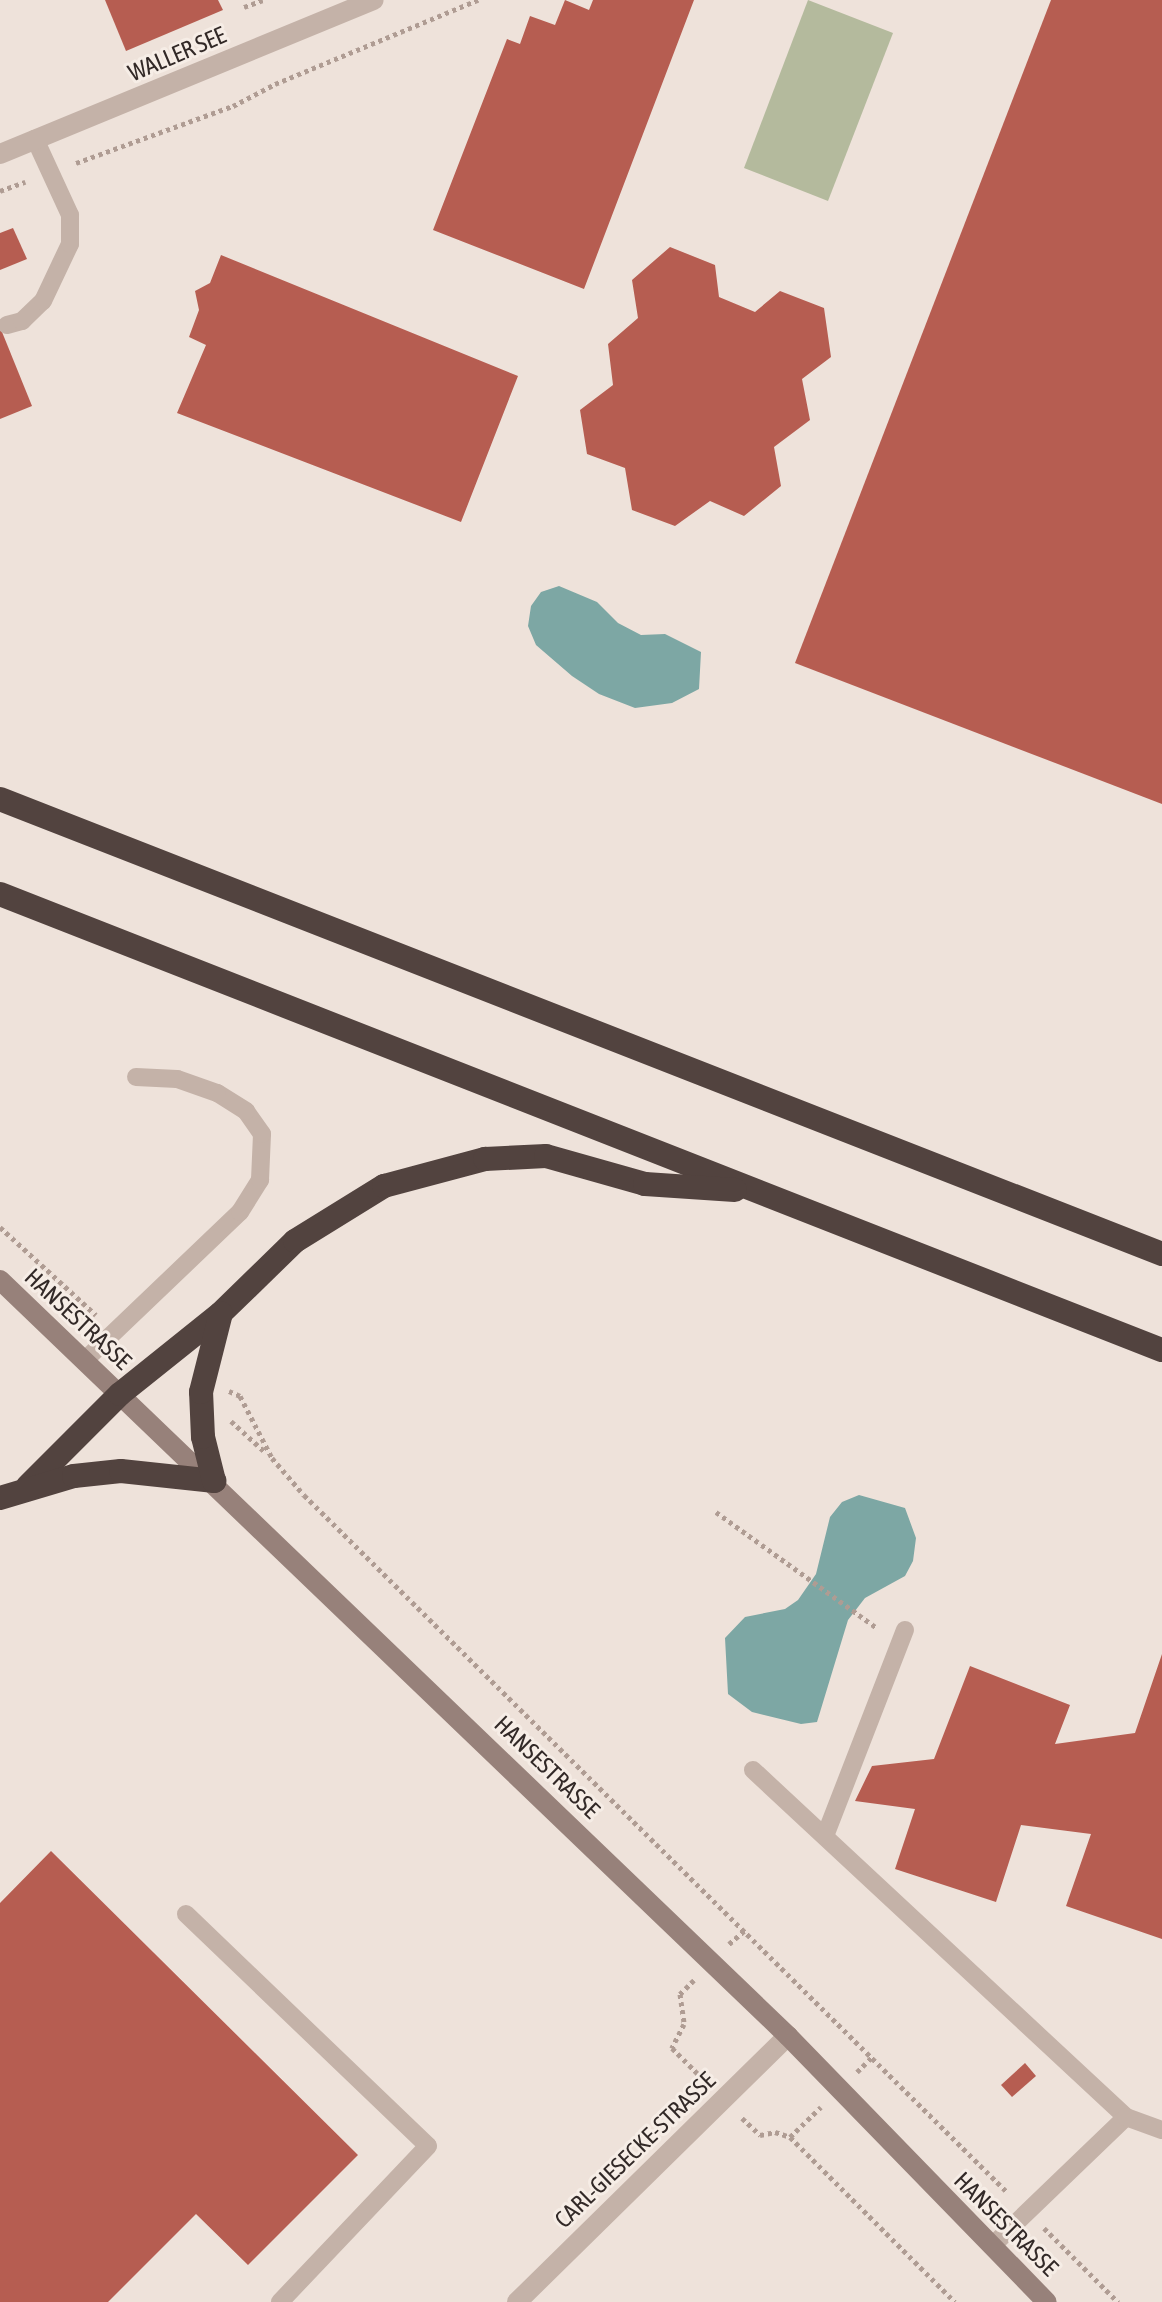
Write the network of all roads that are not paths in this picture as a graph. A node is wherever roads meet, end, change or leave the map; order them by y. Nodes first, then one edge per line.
1 (374, 0) edge
2 (35, 139) junction
3 (0, 154) edge
4 (7, 325) dead end
5 (0, 799) edge
6 (0, 894) edge
7 (136, 1077) dead end
8 (757, 1191) junction
9 (1162, 1254) edge
10 (0, 1280) edge
11 (221, 1313) junction
12 (1162, 1350) edge
13 (84, 1361) junction
14 (120, 1394) junction
15 (214, 1481) junction
16 (28, 1486) junction
17 (0, 1498) edge
18 (905, 1630) dead end
19 (753, 1770) dead end
20 (825, 1836) junction
21 (186, 1914) dead end
22 (788, 2036) junction
23 (1126, 2117) junction
24 (1162, 2130) edge
25 (992, 2246) junction
26 (280, 2302) edge
27 (517, 2302) edge
28 (1047, 2302) edge

1 - 2 street, WALLER SEE
2 - 3 street, WALLER SEE
2 - 4 lane
5 - 9 highway
6 - 8 highway
7 - 13 lane
8 - 11 highway
8 - 12 highway
10 - 13 main road, HANSESTRASSE
11 - 14 highway
11 - 15 highway
13 - 14 main road, HANSESTRASSE
14 - 15 main road, HANSESTRASSE
14 - 16 highway
15 - 16 highway
15 - 22 main road, HANSESTRASSE
16 - 17 highway
18 - 20 lane
19 - 20 lane
20 - 23 lane
21 - 26 lane
22 - 25 main road, HANSESTRASSE
22 - 27 street, CARL-GIESECKE-STRASSE
23 - 24 lane
23 - 25 lane
25 - 28 main road, HANSESTRASSE

